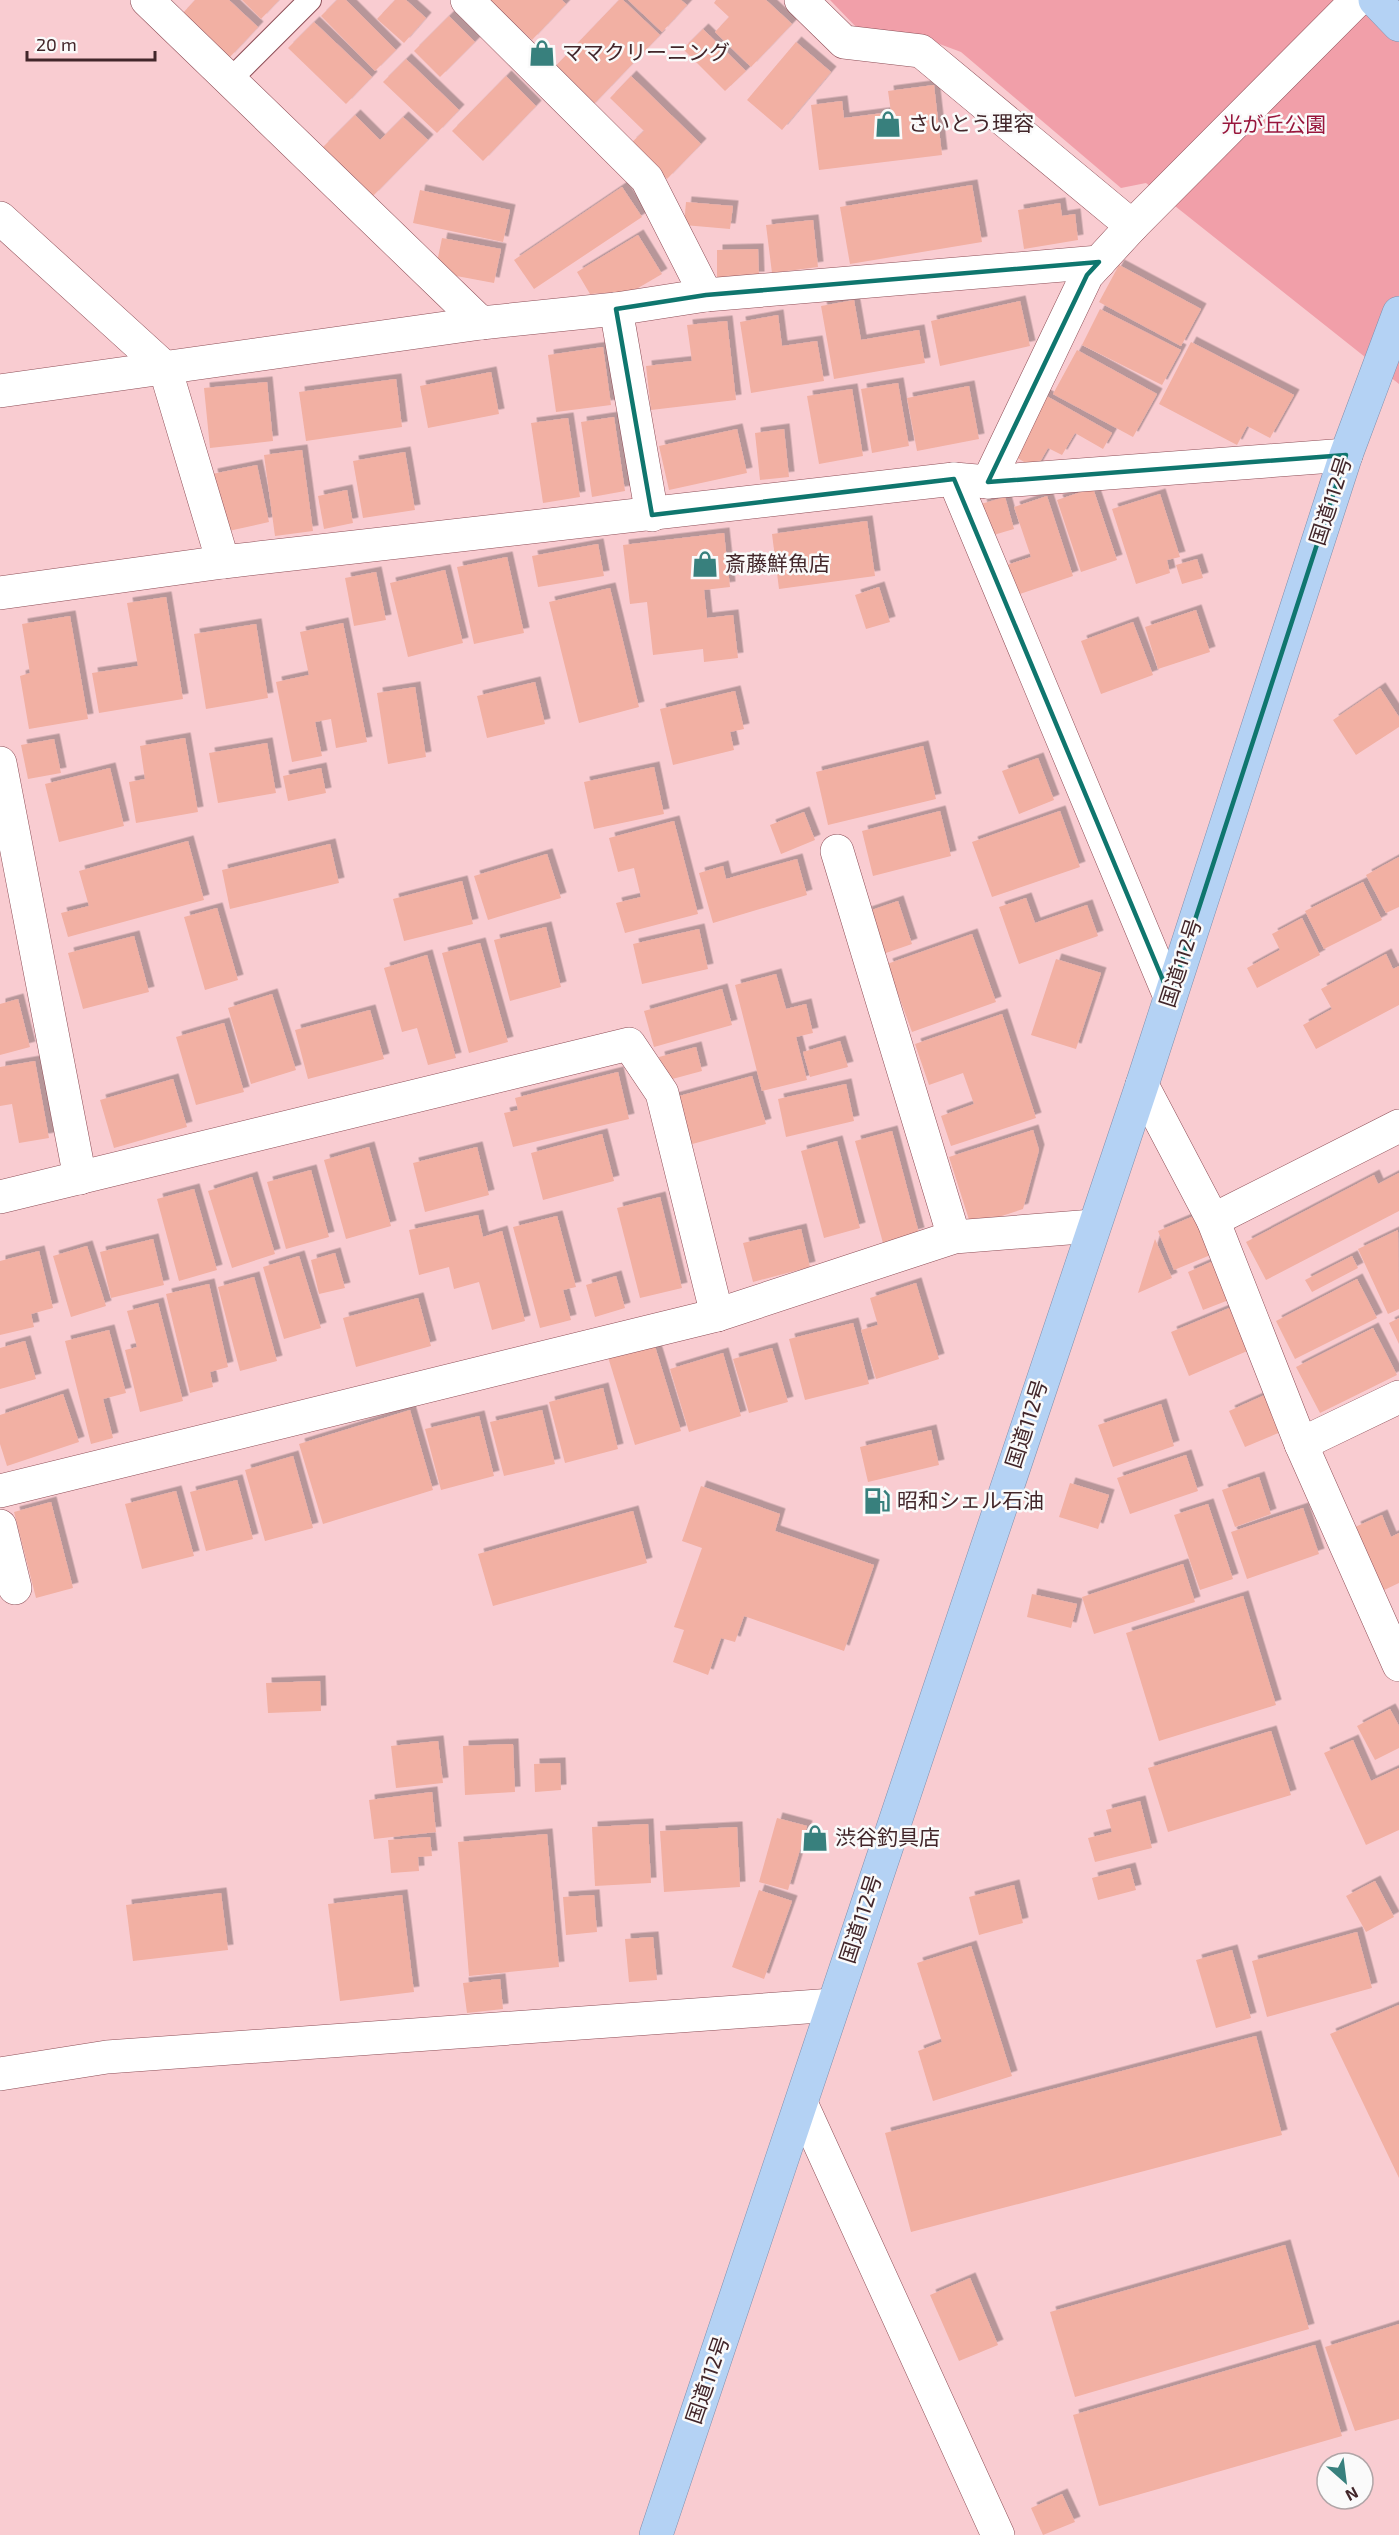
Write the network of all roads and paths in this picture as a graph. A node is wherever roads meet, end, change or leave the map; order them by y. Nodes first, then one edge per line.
1 (147, 0) edge
2 (310, 0) edge
3 (467, 0) edge
4 (801, 0) edge
5 (1358, 0) edge
6 (1375, 0) edge
7 (1399, 25) edge
8 (230, 80) junction
9 (0, 218) edge
10 (1132, 226) junction
11 (1099, 262) junction
12 (706, 295) junction
13 (616, 309) junction
14 (1399, 313) edge
15 (481, 323) junction
16 (165, 368) junction
17 (0, 391) edge
18 (1346, 455) junction
19 (954, 479) junction
20 (988, 482) junction
21 (652, 515) junction
22 (224, 562) junction
23 (0, 593) edge
24 (0, 763) edge
25 (837, 851) dead end
26 (1170, 997) junction
27 (1142, 1085) junction
28 (1399, 1126) edge
29 (80, 1178) junction
30 (0, 1197) edge
31 (1213, 1220) junction
32 (1093, 1226) junction
33 (954, 1237) junction
34 (717, 1315) junction
35 (1399, 1397) edge
36 (1301, 1444) junction
37 (0, 1491) edge
38 (0, 1526) edge
39 (15, 1588) dead end
40 (1399, 1665) edge
41 (832, 2005) junction
42 (0, 2074) edge
43 (802, 2105) junction
44 (656, 2535) edge
45 (998, 2535) edge

1 - 8 street
2 - 8 lane
3 - 12 street
4 - 10 street
5 - 10 street
6 - 7 highway
8 - 15 street
9 - 16 street
10 - 11 street
11 - 12 street
11 - 20 street
12 - 13 street
13 - 15 street
13 - 21 street
14 - 18 highway, 国道112号
15 - 16 street
16 - 17 street
16 - 22 street
18 - 20 street
18 - 26 highway, 国道112号
19 - 20 street
19 - 21 street
19 - 26 street
21 - 22 street
22 - 23 street
24 - 29 street
25 - 33 street
26 - 27 highway, 国道112号
27 - 31 street
27 - 32 highway, 国道112号
28 - 31 street
29 - 30 street
29 - 34 street
31 - 36 street
32 - 33 street
32 - 41 highway, 国道112号
33 - 34 street
34 - 37 street
35 - 36 street
36 - 40 street
38 - 39 street
41 - 42 street
41 - 43 highway, 国道112号
43 - 44 highway, 国道112号
43 - 45 street

